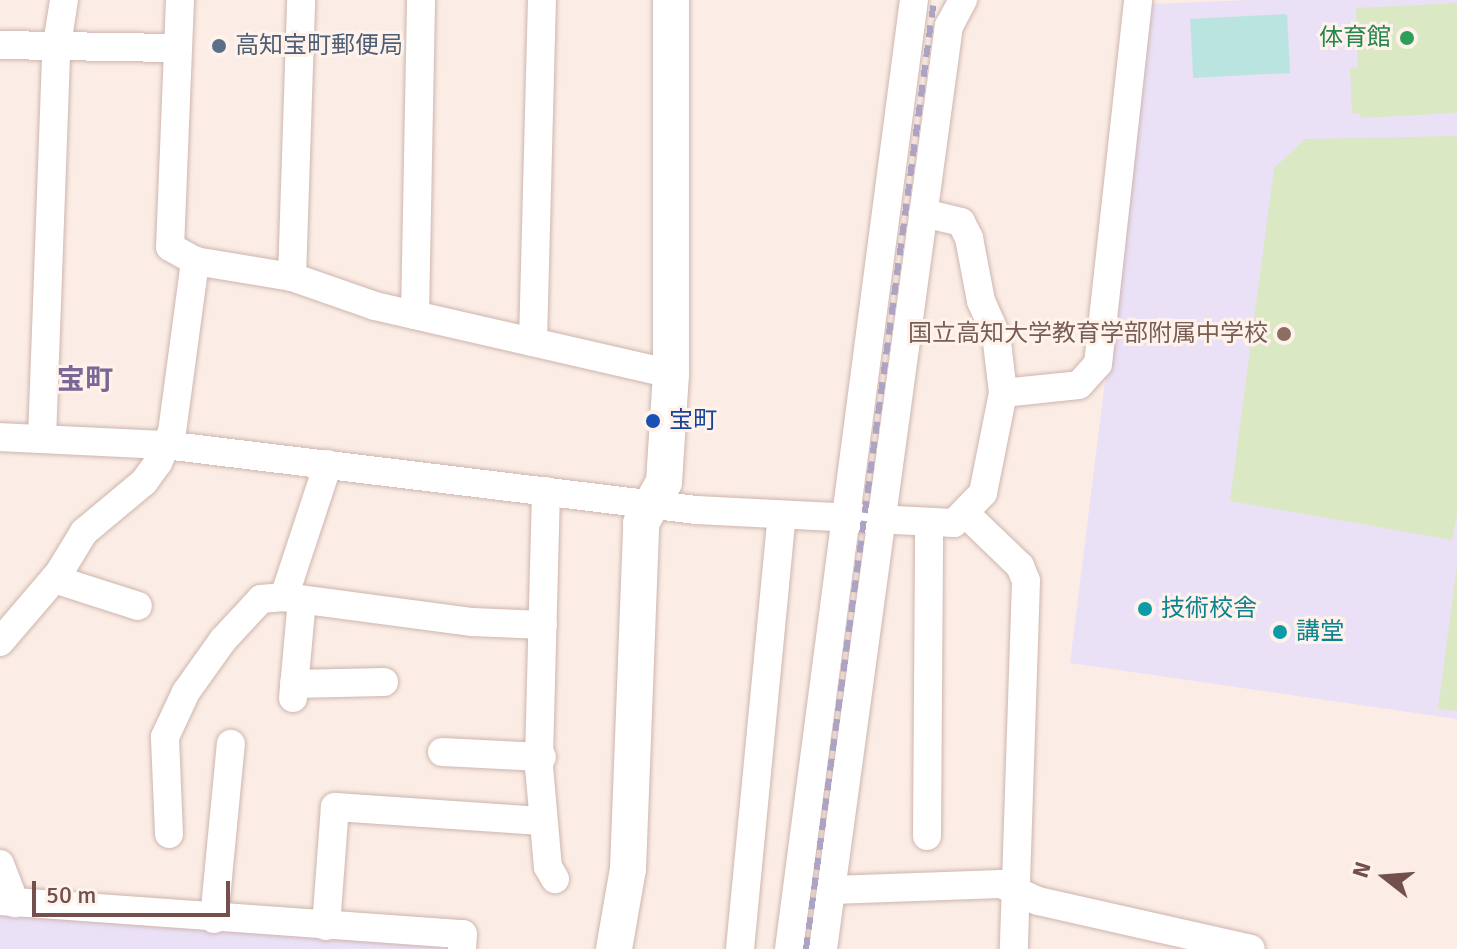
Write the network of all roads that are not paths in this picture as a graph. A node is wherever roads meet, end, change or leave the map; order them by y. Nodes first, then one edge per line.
1 (64, 0) edge
2 (180, 0) edge
3 (301, 0) edge
4 (421, 0) edge
5 (542, 0) edge
6 (671, 0) edge
7 (914, 0) edge
8 (963, 0) edge
9 (1138, 0) edge
10 (0, 45) edge
11 (58, 46) junction
12 (178, 48) junction
13 (923, 213) junction
14 (195, 261) junction
15 (292, 277) junction
16 (415, 315) junction
17 (533, 342) junction
18 (671, 374) junction
19 (1003, 393) junction
20 (0, 437) edge
21 (42, 439) junction
22 (165, 445) junction
23 (328, 464) junction
24 (546, 491) junction
25 (650, 505) junction
26 (782, 515) junction
27 (967, 515) junction
28 (846, 519) junction
29 (881, 522) junction
30 (929, 525) junction
31 (54, 579) junction
32 (293, 598) junction
33 (138, 606) dead end
34 (543, 625) junction
35 (0, 642) edge
36 (384, 682) dead end
37 (231, 744) dead end
38 (442, 752) dead end
39 (542, 757) junction
40 (542, 821) junction
41 (169, 834) dead end
42 (927, 836) dead end
43 (0, 864) edge
44 (555, 879) dead end
45 (1014, 889) junction
46 (832, 890) junction
47 (7, 902) edge
48 (214, 919) junction
49 (326, 926) junction
50 (1176, 941) edge
51 (462, 949) edge
52 (614, 949) edge
53 (740, 949) edge
54 (789, 949) edge
55 (823, 949) edge
56 (1014, 949) edge
57 (1251, 949) edge

1 - 11 street
2 - 12 street
3 - 15 street
4 - 16 street
5 - 17 street
6 - 18 street
7 - 28 street
8 - 13 street
9 - 19 street
10 - 11 street
11 - 12 street
11 - 21 street
12 - 14 street
13 - 19 street
13 - 29 street
14 - 15 street
14 - 22 street
15 - 16 street
16 - 17 street
17 - 18 street
18 - 25 street
19 - 27 street
20 - 21 street
21 - 22 street
22 - 23 street
22 - 31 street
23 - 24 street
23 - 32 street
24 - 25 street
24 - 34 street
25 - 26 street
25 - 52 street
26 - 28 street
26 - 53 street
27 - 30 street
27 - 45 street
28 - 29 street
28 - 54 street
29 - 30 street
29 - 46 street
30 - 42 street
31 - 33 street
31 - 35 street
32 - 34 street
32 - 36 street
32 - 41 street
34 - 39 street
37 - 48 street
38 - 39 street
39 - 40 street
40 - 44 street
40 - 49 street
43 - 47 street
45 - 46 street
45 - 50 street
45 - 56 street
46 - 55 street
47 - 48 street
48 - 49 street
49 - 51 street
50 - 57 street

